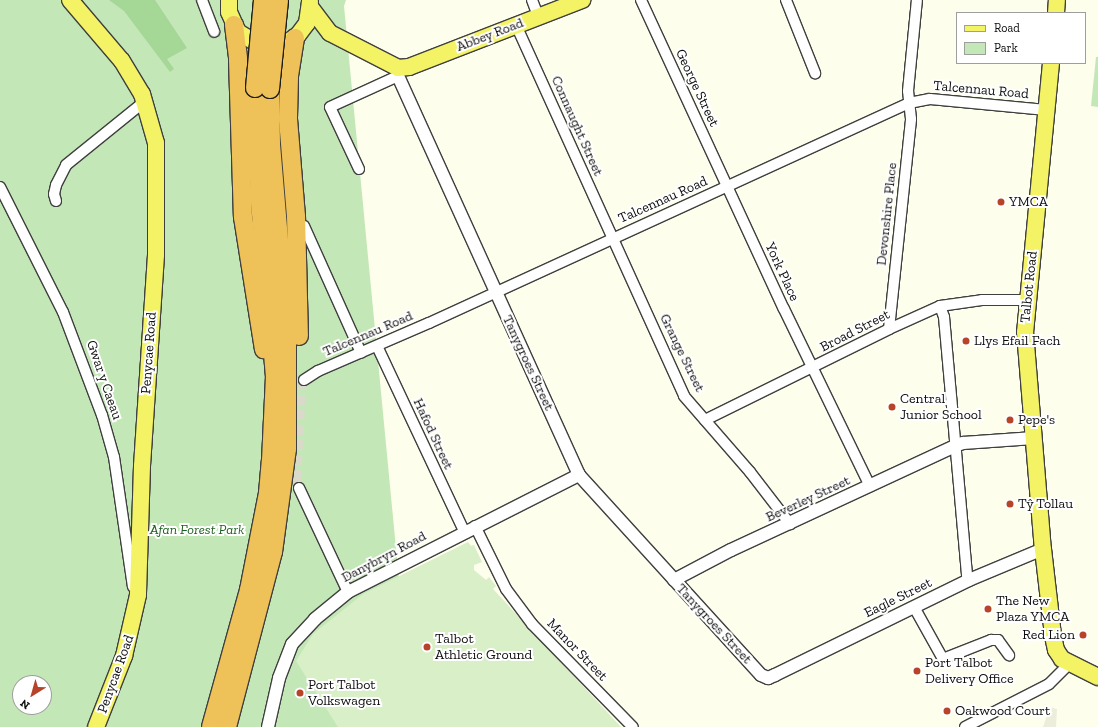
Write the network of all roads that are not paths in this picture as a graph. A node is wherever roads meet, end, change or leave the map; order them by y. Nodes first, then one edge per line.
1 (70, 0) edge
2 (202, 0) edge
3 (263, 0) edge
4 (279, 0) edge
5 (532, 0) edge
6 (582, 0) edge
7 (641, 0) edge
8 (786, 0) edge
9 (917, 0) edge
10 (1057, 0) edge
11 (227, 1) edge
12 (311, 4) edge
13 (1056, 12) edge
14 (538, 16) junction
15 (516, 25) junction
16 (234, 26) junction
17 (214, 32) dead end
18 (330, 33) junction
19 (296, 36) junction
20 (1051, 64) edge
21 (398, 72) junction
22 (815, 73) dead end
23 (263, 89) junction
24 (145, 101) junction
25 (909, 103) junction
26 (1046, 110) junction
27 (359, 169) dead end
28 (0, 187) edge
29 (727, 187) junction
30 (56, 201) dead end
31 (304, 226) dead end
32 (612, 239) junction
33 (496, 292) junction
34 (1026, 300) junction
35 (940, 306) junction
36 (889, 329) junction
37 (377, 346) junction
38 (361, 353) junction
39 (812, 368) junction
40 (289, 378) junction
41 (705, 420) junction
42 (1034, 438) junction
43 (955, 446) junction
44 (579, 475) junction
45 (870, 486) junction
46 (299, 488) tunnel mouth
47 (790, 524) junction
48 (470, 529) junction
49 (1043, 549) junction
50 (674, 580) junction
51 (969, 580) junction
52 (506, 589) joint
53 (348, 592) junction
54 (138, 595) junction
55 (914, 607) junction
56 (1009, 655) dead end
57 (1069, 664) junction
58 (1098, 677) edge
59 (768, 678) joint
60 (96, 727) edge
61 (211, 727) edge
62 (227, 727) edge
63 (268, 727) edge
64 (633, 727) edge
65 (966, 727) edge

1 - 24 main road, Penycae Road
2 - 17 street
3 - 23 highway, bridge
4 - 23 highway, bridge
5 - 14 street
6 - 14 main road, Abbey Road
7 - 29 street, George Street
8 - 22 street
9 - 25 street, Devonshire Place
10 - 13 main road
11 - 16 main road
12 - 18 main road
12 - 19 main road
14 - 15 main road, Abbey Road
15 - 21 main road, Abbey Road
15 - 32 street, Connaught Street
16 - 19 main road
16 - 40 highway
18 - 19 main road
18 - 21 main road
19 - 40 highway
20 - 26 main road, Talbot Road
21 - 27 street
21 - 33 street, Tanygroes Street
23 - 40 highway
24 - 30 street
24 - 54 main road, Penycae Road
25 - 26 street, Talcennau Road
25 - 29 street, Talcennau Road
25 - 36 street, Devonshire Place
26 - 34 main road, Talbot Road
28 - 54 street, Gwar y Caeau
29 - 32 street, Talcennau Road
29 - 39 street, York Place
31 - 38 street
32 - 33 street, Talcennau Road
32 - 41 street, Grange Street
33 - 37 street, Talcennau Road
33 - 44 street, Tanygroes Street
34 - 35 street, Broad Street
34 - 42 main road, Talbot Road
35 - 36 street, Broad Street
35 - 43 street
36 - 39 street, Broad Street
37 - 38 street, Talcennau Road
37 - 48 street, Hafod Street
38 - 40 street, Talcennau Road
39 - 41 street, Broad Street
39 - 45 street, York Place
40 - 61 highway
40 - 62 highway
41 - 47 street, Grange Street
42 - 43 street, Beverley Street
42 - 49 main road, Talbot Road
43 - 45 street, Beverley Street
43 - 51 street
44 - 48 street, Danybryn Road
44 - 50 street, Tanygroes Street
45 - 47 street, Beverley Street
46 - 53 street
47 - 50 street, Beverley Street
48 - 52 street, Hafod Street
48 - 53 street, Danybryn Road
49 - 51 street, Eagle Street
49 - 57 main road, Talbot Road
50 - 59 street, Tanygroes Street
51 - 55 street, Eagle Street
52 - 64 street, Manor Street
53 - 63 street, Danybryn Road
54 - 60 main road, Penycae Road
55 - 56 street
55 - 59 street, Eagle Street
57 - 58 main road, Talbot Road
57 - 65 street

